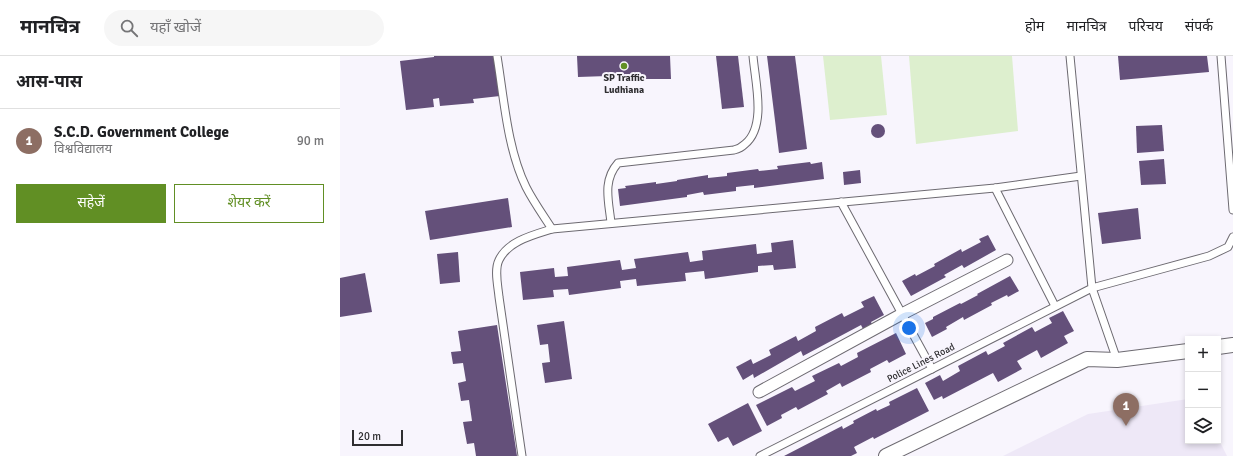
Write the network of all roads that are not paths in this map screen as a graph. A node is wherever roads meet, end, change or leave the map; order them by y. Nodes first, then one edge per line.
1 (497, 56) edge
2 (753, 56) edge
3 (1070, 56) edge
4 (1221, 56) edge
5 (1081, 176) junction
6 (995, 188) junction
7 (841, 202) junction
8 (1233, 210) edge
9 (611, 223) junction
10 (552, 229) junction
11 (1233, 237) edge
12 (1007, 260) dead end
13 (1092, 288) junction
14 (1055, 306) junction
15 (902, 314) junction
16 (1233, 345) edge
17 (1221, 347) edge
18 (1185, 351) edge
19 (1117, 360) junction
20 (932, 369) junction
21 (759, 392) dead end
22 (522, 456) edge
23 (760, 456) edge
24 (886, 456) edge

1 - 10 lane
2 - 9 lane
3 - 5 lane
4 - 8 lane
5 - 6 lane
5 - 13 lane
6 - 7 lane
6 - 14 lane
7 - 9 lane
7 - 15 lane
9 - 10 lane
10 - 22 lane
11 - 13 lane, Police Lines Road
12 - 15 street
13 - 14 lane, Police Lines Road
13 - 19 lane
14 - 20 lane, Police Lines Road
15 - 20 lane
15 - 21 street
16 - 17 street
18 - 19 street
19 - 24 street
20 - 23 lane, Police Lines Road

